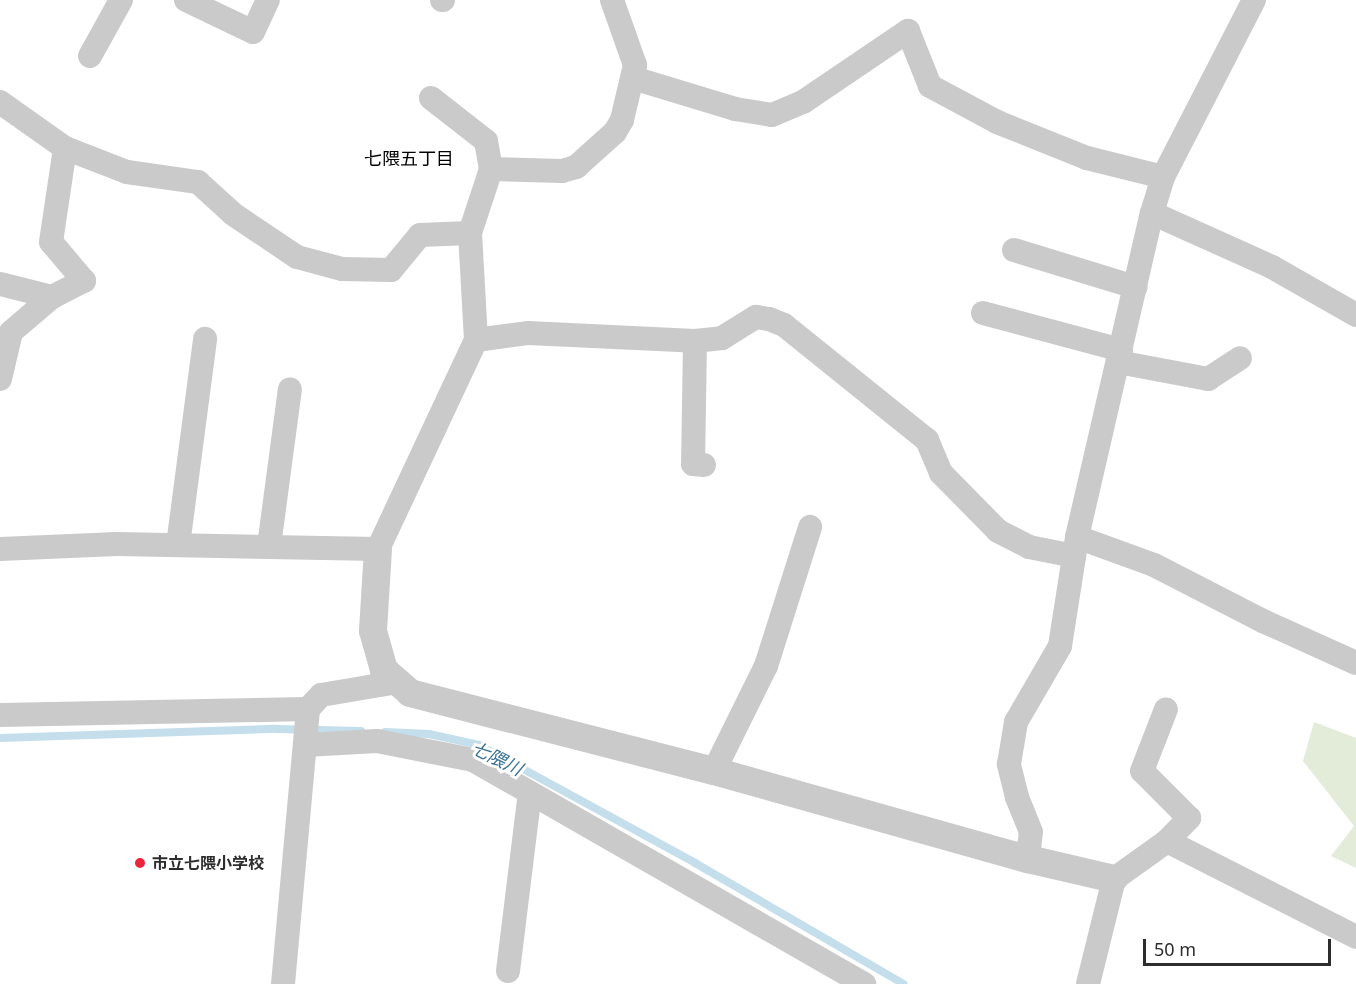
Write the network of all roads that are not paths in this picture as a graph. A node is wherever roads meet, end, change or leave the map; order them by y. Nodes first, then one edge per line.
1 (121, 0) edge
2 (186, 0) edge
3 (268, 0) edge
4 (612, 0) edge
5 (1254, 0) edge
6 (90, 56) dead end
7 (633, 78) junction
8 (431, 98) dead end
9 (0, 102) edge
10 (65, 148) junction
11 (491, 169) junction
12 (1163, 177) junction
13 (1152, 213) junction
14 (470, 233) junction
15 (1014, 250) dead end
16 (0, 284) edge
17 (1135, 287) junction
18 (52, 297) junction
19 (983, 313) dead end
20 (1356, 315) edge
21 (205, 339) dead end
22 (476, 340) junction
23 (694, 341) junction
24 (1119, 356) junction
25 (1240, 358) dead end
26 (0, 379) edge
27 (290, 389) dead end
28 (704, 465) dead end
29 (810, 528) dead end
30 (178, 544) junction
31 (269, 546) junction
32 (1076, 546) junction
33 (0, 549) edge
34 (378, 549) junction
35 (1356, 663) edge
36 (398, 682) junction
37 (308, 709) junction
38 (1166, 709) dead end
39 (0, 716) edge
40 (305, 745) junction
41 (714, 771) junction
42 (530, 792) junction
43 (1167, 841) junction
44 (1028, 859) junction
45 (1114, 879) junction
46 (1356, 937) edge
47 (507, 971) dead end
48 (283, 984) edge
49 (864, 984) edge
50 (1088, 984) edge

1 - 6 street
2 - 3 street
4 - 7 street
5 - 12 street
7 - 11 street
7 - 12 street
8 - 11 street
9 - 10 street
10 - 14 street
10 - 18 street
11 - 14 street
12 - 13 street
13 - 17 street
13 - 20 street
14 - 22 street
15 - 17 street
16 - 18 street
17 - 24 street
18 - 26 street
19 - 24 street
21 - 30 street
22 - 23 street
22 - 34 street
23 - 28 street
23 - 32 street
24 - 25 street
24 - 32 street
27 - 31 street
29 - 41 street
30 - 31 street
30 - 33 street
31 - 34 street
32 - 35 street
32 - 44 street
34 - 36 street
36 - 37 street
36 - 41 street
37 - 39 street
37 - 40 street
38 - 43 street
40 - 42 street
40 - 48 street
41 - 44 street
42 - 47 street
42 - 49 street
43 - 45 street
43 - 46 street
44 - 45 street
45 - 50 street

